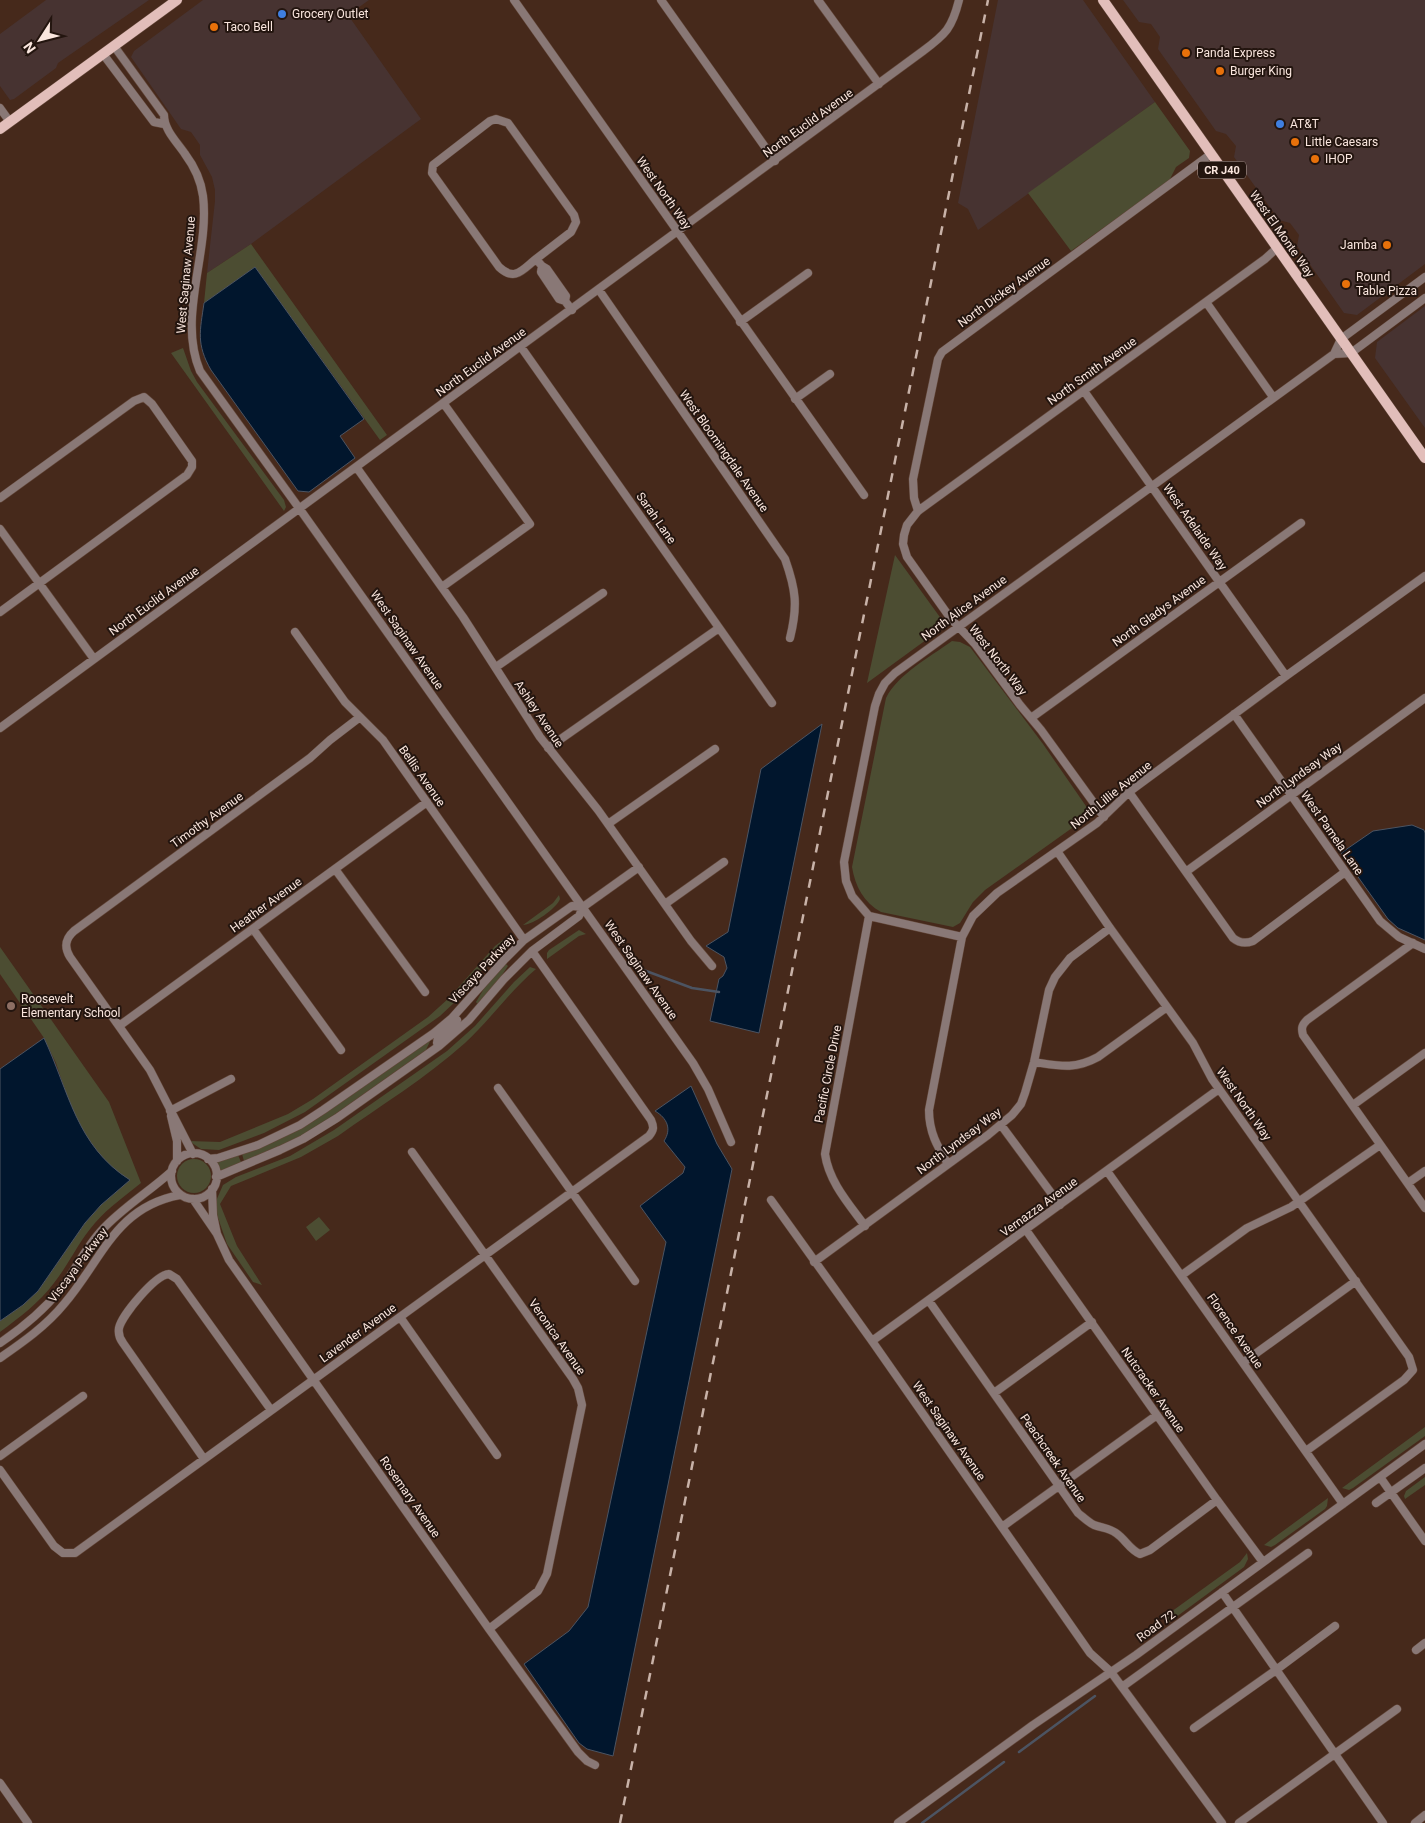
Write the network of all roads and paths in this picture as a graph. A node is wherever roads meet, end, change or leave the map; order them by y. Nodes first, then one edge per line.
1 (177, 0) edge
2 (514, 0) edge
3 (661, 0) edge
4 (818, 0) edge
5 (959, 0) edge
6 (1102, 0) edge
7 (114, 46) junction
8 (103, 54) junction
9 (879, 84) junction
10 (0, 108) edge
11 (10, 122) junction
12 (164, 124) junction
13 (0, 129) edge
14 (1211, 154) junction
15 (775, 161) junction
16 (677, 233) junction
17 (1277, 248) junction
18 (536, 259) junction
19 (808, 273) dead end
20 (1425, 277) edge
21 (598, 290) junction
22 (1425, 298) edge
23 (1206, 302) junction
24 (572, 310) junction
25 (740, 322) junction
26 (1341, 340) junction
27 (521, 347) junction
28 (1350, 353) junction
29 (1334, 354) junction
30 (830, 374) dead end
31 (1084, 391) junction
32 (1273, 397) junction
33 (795, 400) junction
34 (444, 404) junction
35 (1425, 458) edge
36 (357, 468) junction
37 (1152, 486) junction
38 (864, 496) dead end
39 (0, 498) edge
40 (300, 508) junction
41 (918, 511) junction
42 (1301, 523) dead end
43 (0, 529) edge
44 (1424, 578) edge
45 (1219, 581) junction
46 (39, 584) junction
47 (442, 587) junction
48 (603, 592) dead end
49 (0, 612) edge
50 (958, 627) junction
51 (719, 628) junction
52 (294, 632) dead end
53 (790, 638) dead end
54 (94, 659) junction
55 (496, 667) junction
56 (1286, 676) junction
57 (1425, 698) edge
58 (772, 703) dead end
59 (1234, 714) junction
60 (360, 717) junction
61 (1031, 718) junction
62 (0, 728) edge
63 (548, 748) junction
64 (715, 749) dead end
65 (1129, 792) junction
66 (1291, 795) junction
67 (427, 802) junction
68 (1104, 816) junction
69 (608, 824) junction
70 (1057, 850) junction
71 (724, 862) dead end
72 (639, 867) junction
73 (335, 869) junction
74 (1187, 871) junction
75 (1345, 872) junction
76 (665, 904) junction
77 (583, 907) junction
78 (869, 916) junction
79 (1110, 928) junction
80 (253, 929) junction
81 (962, 937) junction
82 (524, 940) junction
83 (1413, 943) junction
84 (1425, 950) edge
85 (532, 951) junction
86 (712, 966) dead end
87 (424, 992) dead end
88 (468, 1002) junction
89 (1166, 1006) junction
90 (119, 1026) junction
91 (439, 1046) junction
92 (341, 1050) dead end
93 (1425, 1053) edge
94 (1034, 1062) junction
95 (231, 1079) dead end
96 (498, 1088) dead end
97 (1219, 1089) junction
98 (1353, 1105) junction
99 (170, 1112) junction
100 (1002, 1125) junction
101 (731, 1142) dead end
102 (1380, 1145) junction
103 (412, 1152) dead end
104 (193, 1154) junction
105 (208, 1159) junction
106 (176, 1161) junction
107 (948, 1164) junction
108 (172, 1171) junction
109 (1107, 1171) junction
110 (1425, 1171) edge
111 (216, 1177) junction
112 (1408, 1183) junction
113 (212, 1189) junction
114 (571, 1192) junction
115 (180, 1194) junction
116 (193, 1199) junction
117 (771, 1200) dead end
118 (1300, 1201) junction
119 (1060, 1205) junction
120 (1425, 1208) edge
121 (865, 1226) junction
122 (1026, 1230) junction
123 (217, 1234) junction
124 (485, 1254) junction
125 (814, 1262) junction
126 (1182, 1275) junction
127 (1356, 1281) junction
128 (635, 1282) dead end
129 (929, 1301) junction
130 (400, 1317) junction
131 (1092, 1322) junction
132 (10, 1336) junction
133 (872, 1341) junction
134 (0, 1344) edge
135 (0, 1349) edge
136 (0, 1358) edge
137 (1244, 1362) junction
138 (313, 1379) junction
139 (994, 1392) junction
140 (83, 1396) dead end
141 (271, 1410) junction
142 (1157, 1415) junction
143 (1425, 1444) edge
144 (1306, 1451) junction
145 (497, 1455) dead end
146 (0, 1456) edge
147 (204, 1459) junction
148 (1425, 1468) edge
149 (0, 1470) edge
150 (1380, 1477) junction
151 (1058, 1485) junction
152 (1390, 1493) junction
153 (1217, 1500) junction
154 (1343, 1504) junction
155 (1376, 1504) dead end
156 (1002, 1527) junction
157 (1425, 1541) edge
158 (1308, 1553) dead end
159 (1263, 1562) junction
160 (1222, 1592) junction
161 (1232, 1607) junction
162 (1335, 1626) dead end
163 (489, 1629) junction
164 (1425, 1643) edge
165 (1416, 1650) dead end
166 (1276, 1670) junction
167 (1112, 1672) junction
168 (1122, 1687) junction
169 (1397, 1709) dead end
170 (1194, 1728) dead end
171 (1334, 1753) junction
172 (595, 1765) dead end
173 (0, 1783) edge
174 (1425, 1815) edge
175 (28, 1823) edge
176 (898, 1823) edge
177 (1222, 1823) edge
178 (1239, 1823) edge
179 (1383, 1823) edge
180 (1415, 1823) edge

1 - 7 main road
2 - 16 street, West North Way
3 - 15 street
4 - 9 street
5 - 9 street, North Euclid Avenue
6 - 14 main road, West El Monte Way / CR J40
7 - 8 main road
7 - 12 street, West Saginaw Avenue
8 - 11 main road
8 - 12 street, West Saginaw Avenue
9 - 15 street, North Euclid Avenue
10 - 11 street
11 - 13 main road
12 - 40 street, West Saginaw Avenue
14 - 17 main road, West El Monte Way / CR J40
14 - 41 street, North Dickey Avenue
15 - 16 street, North Euclid Avenue
16 - 21 street, North Euclid Avenue
16 - 25 street, West North Way
17 - 23 street, North Smith Avenue
17 - 26 main road, West El Monte Way / CR J40
18 - 18 street
18 - 24 street
19 - 25 street
20 - 26 street
21 - 24 street, North Euclid Avenue
21 - 53 street, West Bloomingdale Avenue
22 - 28 street
23 - 31 street, North Smith Avenue
23 - 32 street
24 - 27 street, North Euclid Avenue
25 - 33 street, West North Way
26 - 28 main road, West El Monte Way / CR J40
26 - 29 street
27 - 34 street, North Euclid Avenue
27 - 51 street, Sarah Lane
28 - 29 street
28 - 35 main road, West El Monte Way / CR J40
29 - 32 street, North Alice Avenue
30 - 33 street
31 - 37 street, West Adelaide Way
31 - 41 street, North Smith Avenue
32 - 37 street, North Alice Avenue
33 - 38 street, West North Way
34 - 36 street, North Euclid Avenue
34 - 47 street
36 - 40 street, North Euclid Avenue
36 - 47 street, Ashley Avenue
37 - 45 street, West Adelaide Way
37 - 50 street, North Alice Avenue
39 - 46 street
40 - 54 street, North Euclid Avenue
40 - 77 street, West Saginaw Avenue
41 - 50 street, West North Way
42 - 45 street, North Gladys Avenue
43 - 46 street
44 - 56 street, North Lillie Avenue
45 - 56 street, West Adelaide Way
45 - 61 street, North Gladys Avenue
46 - 49 street
46 - 54 street
47 - 55 street, Ashley Avenue
48 - 55 street
50 - 61 street, West North Way
50 - 78 street, North Alice Avenue
51 - 58 street, Sarah Lane
51 - 63 street
52 - 60 street, Bellis Avenue
54 - 62 street, North Euclid Avenue
55 - 63 street, Ashley Avenue
56 - 59 street, North Lillie Avenue
57 - 66 street, North Lyndsay Way
59 - 65 street, North Lillie Avenue
59 - 66 street, West Pamela Lane
60 - 67 street, Bellis Avenue
60 - 90 street, Timothy Avenue
61 - 68 street, West North Way
63 - 69 street, Ashley Avenue
64 - 69 street
65 - 68 street, North Lillie Avenue
65 - 74 street
66 - 74 street, North Lyndsay Way
66 - 75 street, West Pamela Lane
67 - 73 street, Heather Avenue
67 - 82 street, Bellis Avenue
68 - 70 street, North Lillie Avenue
69 - 72 street, Ashley Avenue
70 - 79 street, West North Way
70 - 81 street, North Lillie Avenue
71 - 76 street
72 - 76 street, Ashley Avenue
72 - 77 street
73 - 80 street, Heather Avenue
73 - 87 street
74 - 75 street
75 - 83 street, West Pamela Lane
76 - 86 street, Ashley Avenue
77 - 82 street, Viscaya Parkway
77 - 85 street, Viscaya Parkway
77 - 101 street, West Saginaw Avenue
78 - 81 street
78 - 121 street, Pacific Circle Drive
79 - 89 street, West North Way
79 - 94 street, North Lyndsay Way
80 - 90 street, Heather Avenue
80 - 92 street
81 - 107 street, North Lillie Avenue
82 - 88 street, Viscaya Parkway
83 - 84 street, West Pamela Lane
83 - 98 street
85 - 91 street, Viscaya Parkway
85 - 114 street, Lavender Avenue
88 - 91 street
88 - 105 street, Viscaya Parkway
89 - 94 street
89 - 97 street, West North Way
90 - 99 street
91 - 111 street, Viscaya Parkway
93 - 98 street
94 - 100 street, North Lyndsay Way
95 - 99 street
96 - 114 street
97 - 109 street, Vernazza Avenue
97 - 118 street, West North Way
98 - 102 street
99 - 104 street
99 - 106 street
100 - 107 street, North Lyndsay Way
100 - 119 street
102 - 112 street
102 - 118 street
103 - 124 street, Veronica Avenue
104 - 105 street
104 - 106 street
105 - 111 street
106 - 108 street
107 - 121 street, North Lyndsay Way
108 - 115 street
108 - 132 street, Viscaya Parkway
109 - 119 street, Vernazza Avenue
109 - 126 street, Florence Avenue
110 - 112 street
111 - 113 street
112 - 120 street
113 - 116 street
113 - 123 street, Rosemary Avenue
114 - 124 street, Lavender Avenue
114 - 128 street
115 - 116 street
115 - 136 street, Viscaya Parkway
116 - 123 street, Rosemary Avenue
117 - 125 street, West Saginaw Avenue
118 - 126 street
118 - 127 street, West North Way
119 - 122 street, Vernazza Avenue
121 - 125 street, North Lyndsay Way
122 - 129 street, Vernazza Avenue
122 - 131 street, Nutcracker Avenue
123 - 138 street, Rosemary Avenue
124 - 130 street, Lavender Avenue
124 - 163 street, Veronica Avenue
125 - 133 street, West Saginaw Avenue
126 - 137 street, Florence Avenue
127 - 137 street
127 - 144 street, West North Way
129 - 133 street, Vernazza Avenue
129 - 139 street, Peachcreek Avenue
130 - 138 street, Lavender Avenue
130 - 145 street
131 - 139 street
131 - 142 street, Nutcracker Avenue
132 - 134 street, Viscaya Parkway
132 - 135 street
133 - 156 street, West Saginaw Avenue
137 - 144 street, Florence Avenue
138 - 141 street, Lavender Avenue
138 - 163 street, Rosemary Avenue
139 - 151 street, Peachcreek Avenue
140 - 146 street
141 - 147 street, Lavender Avenue
141 - 147 street
142 - 151 street
142 - 153 street, Nutcracker Avenue
143 - 150 street, Road 72
144 - 154 street, Florence Avenue
147 - 149 street, Lavender Avenue
148 - 152 street
150 - 152 street
150 - 154 street, Road 72
151 - 153 street, Peachcreek Avenue
151 - 156 street
152 - 155 street
152 - 157 street
153 - 159 street, Nutcracker Avenue
154 - 159 street, Road 72
156 - 167 street, West Saginaw Avenue
158 - 161 street
159 - 160 street, Road 72
160 - 161 street
160 - 167 street, Road 72
161 - 166 street
161 - 168 street
162 - 166 street
163 - 172 street, Rosemary Avenue
164 - 165 street
166 - 170 street
166 - 171 street
167 - 168 street, West Saginaw Avenue
167 - 176 street, Road 72
168 - 177 street, West Saginaw Avenue
169 - 171 street
171 - 178 street
171 - 179 street
173 - 175 street
174 - 180 street

